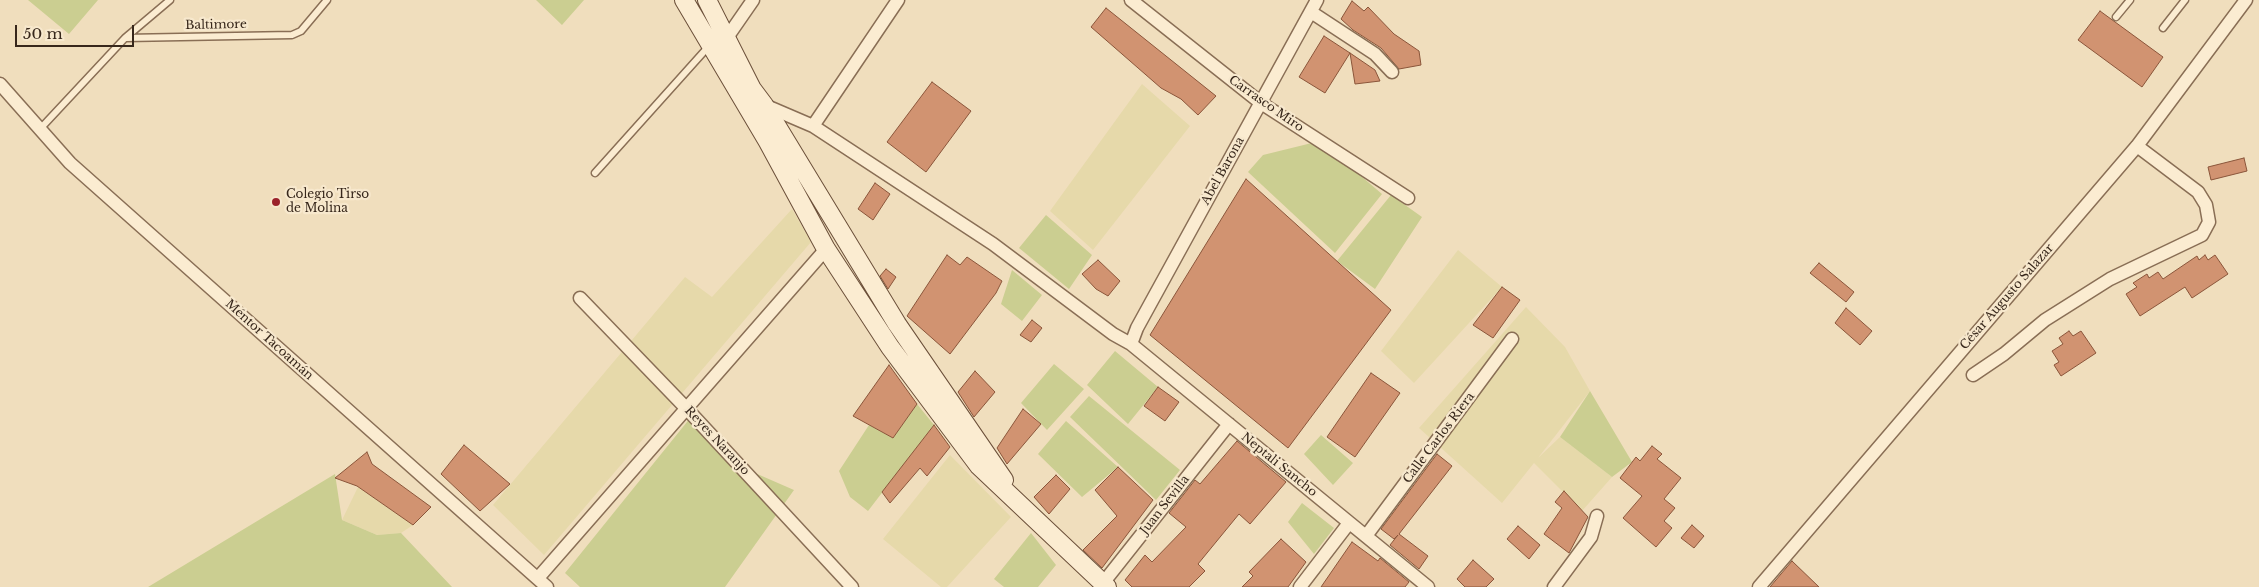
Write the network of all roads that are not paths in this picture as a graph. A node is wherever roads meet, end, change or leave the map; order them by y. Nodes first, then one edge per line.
1 (170, 0) edge
2 (327, 0) edge
3 (684, 0) edge
4 (707, 0) edge
5 (753, 0) edge
6 (898, 0) edge
7 (1131, 0) edge
8 (1317, 0) edge
9 (2130, 0) edge
10 (2185, 0) edge
11 (2246, 0) edge
12 (1311, 12) junction
13 (2116, 17) dead end
14 (2163, 28) dead end
15 (126, 38) junction
16 (726, 39) junction
17 (709, 46) junction
18 (1392, 72) dead end
19 (2, 91) edge
20 (1261, 103) junction
21 (764, 105) junction
22 (813, 126) junction
23 (40, 130) junction
24 (2137, 146) junction
25 (595, 173) dead end
26 (1408, 198) dead end
27 (826, 249) junction
28 (580, 298) dead end
29 (1512, 339) dead end
30 (1131, 344) junction
31 (1974, 375) dead end
32 (686, 408) junction
33 (1229, 424) junction
34 (1021, 505) junction
35 (1597, 516) dead end
36 (1349, 523) junction
37 (1366, 536) junction
38 (542, 583) edge
39 (1103, 586) edge
40 (852, 587) edge
41 (1300, 587) edge
42 (1428, 587) edge
43 (1554, 587) edge
44 (1759, 587) edge

1 - 15 lane
2 - 15 lane, Baltimore
3 - 17 street
4 - 16 street
5 - 16 street
6 - 22 street
7 - 20 street, Carrasco Miro
8 - 12 street, Abel Barona
9 - 13 lane
10 - 14 lane
11 - 24 street, César Augusto Salazar
12 - 18 street
12 - 20 street, Abel Barona
15 - 23 lane
16 - 21 street
17 - 25 lane
17 - 27 street
19 - 23 street, Méntor Tacoamán
20 - 26 street, Carrasco Miro
20 - 30 street, Abel Barona
21 - 22 street, Neptali Sancho
21 - 34 street
22 - 30 street, Neptali Sancho
23 - 38 street, Méntor Tacoamán
24 - 31 street
24 - 44 street, César Augusto Salazar
27 - 32 street
27 - 34 street
28 - 32 street, Reyes Naranjo
29 - 37 street, Calle Carlos Riera
30 - 33 street, Neptali Sancho
32 - 38 street
32 - 40 street, Reyes Naranjo
33 - 36 street, Neptali Sancho
33 - 39 street, Juan Sevilla
34 - 39 street
35 - 43 street
36 - 37 street, Neptali Sancho
36 - 41 street
37 - 42 street, Neptali Sancho

